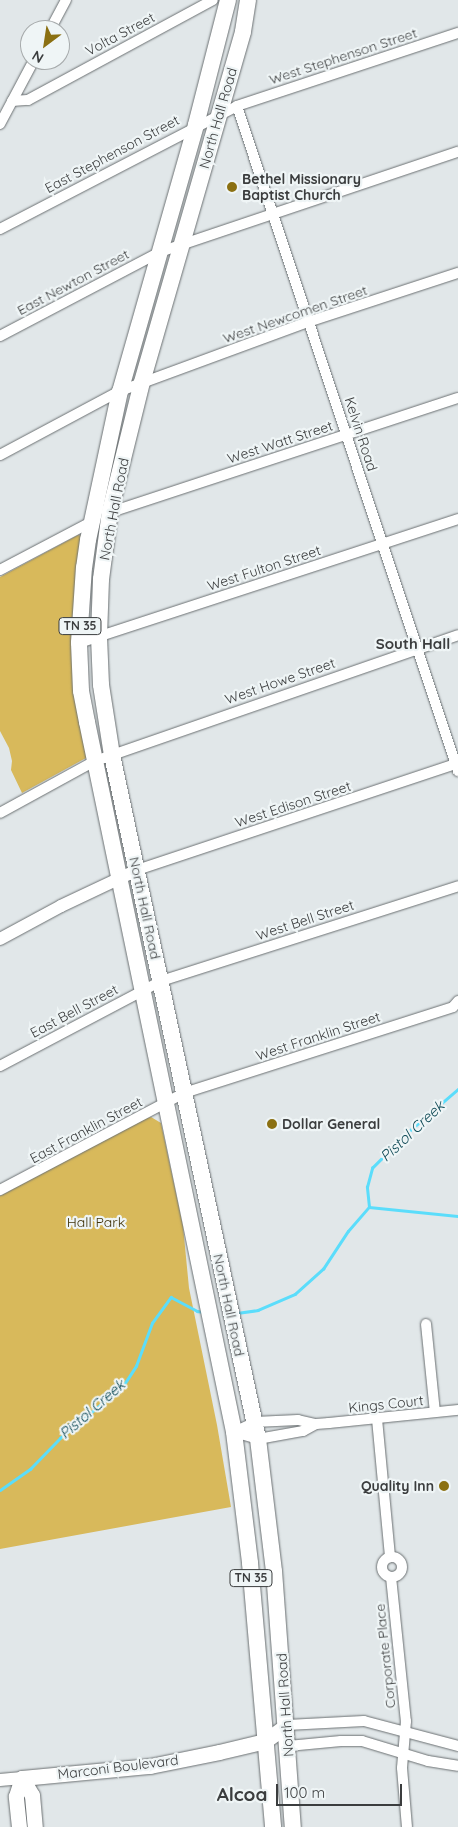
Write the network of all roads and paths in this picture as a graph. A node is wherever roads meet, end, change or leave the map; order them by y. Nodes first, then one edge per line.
1 (66, 0) edge
2 (212, 0) edge
3 (228, 0) edge
4 (248, 0) edge
5 (55, 20) edge
6 (458, 33) edge
7 (28, 70) edge
8 (12, 100) junction
9 (237, 106) junction
10 (221, 114) junction
11 (0, 124) edge
12 (196, 125) junction
13 (458, 152) edge
14 (273, 213) junction
15 (0, 229) edge
16 (180, 245) junction
17 (160, 252) junction
18 (458, 273) edge
19 (308, 322) junction
20 (0, 336) edge
21 (142, 382) junction
22 (120, 391) junction
23 (458, 398) edge
24 (347, 434) junction
25 (0, 455) edge
26 (110, 511) junction
27 (458, 519) edge
28 (91, 522) junction
29 (383, 544) junction
30 (0, 570) edge
31 (458, 635) edge
32 (99, 637) junction
33 (79, 643) junction
34 (417, 647) junction
35 (112, 755) junction
36 (95, 761) junction
37 (457, 766) edge
38 (0, 813) edge
39 (137, 870) junction
40 (119, 877) junction
41 (458, 886) edge
42 (0, 939) edge
43 (161, 981) junction
44 (143, 991) junction
45 (458, 1001) edge
46 (0, 1066) edge
47 (184, 1093) junction
48 (166, 1103) junction
49 (0, 1190) edge
50 (426, 1324) dead end
51 (458, 1410) edge
52 (435, 1412) junction
53 (377, 1419) junction
54 (255, 1422) junction
55 (316, 1424) junction
56 (234, 1432) junction
57 (258, 1439) junction
58 (390, 1557) junction
59 (392, 1577) junction
60 (287, 1725) junction
61 (406, 1732) junction
62 (265, 1741) junction
63 (288, 1746) junction
64 (458, 1746) edge
65 (404, 1753) junction
66 (458, 1766) edge
67 (22, 1778) junction
68 (0, 1780) edge
69 (19, 1827) edge
70 (35, 1827) edge
71 (273, 1827) edge
72 (282, 1827) edge
73 (293, 1827) edge
74 (407, 1827) edge

1 - 5 street
2 - 8 street, Volta Street
3 - 12 main road, North Hall Road / TN 35
4 - 10 main road, North Hall Road / TN 35
6 - 9 street, West Stephenson Street
7 - 8 street
8 - 11 street
9 - 10 street, East Stephenson Street
9 - 14 street, Kelvin Road
10 - 12 street, East Stephenson Street
10 - 16 main road, North Hall Road / TN 35
12 - 15 street, East Stephenson Street
12 - 17 main road, North Hall Road / TN 35
13 - 14 street, East Newton Street
14 - 16 street, East Newton Street
14 - 19 street, Kelvin Road
16 - 17 street, East Newton Street
16 - 21 main road, North Hall Road / TN 35
17 - 20 street, East Newton Street
17 - 22 main road, North Hall Road / TN 35
18 - 19 street, West Newcomen Street
19 - 21 street, West Newcomen Street
19 - 24 street, Kelvin Road
21 - 22 street, West Newcomen Street
21 - 26 main road, North Hall Road / TN 35
22 - 25 street, West Newcomen Street
22 - 28 main road, North Hall Road / TN 35
23 - 24 street, West Watt Street
24 - 26 street, West Watt Street
24 - 29 street, Kelvin Road
26 - 28 street, West Watt Street
26 - 32 main road, North Hall Road / TN 35
27 - 29 street, West Fulton Street
28 - 30 street, West Watt Street
28 - 33 main road, North Hall Road / TN 35
29 - 32 street, West Fulton Street
29 - 34 street, Kelvin Road
31 - 34 street, West Howe Street
32 - 33 street, West Fulton Street
32 - 35 main road, North Hall Road / TN 35
33 - 36 main road, North Hall Road / TN 35
34 - 35 street, West Howe Street
34 - 37 street, Kelvin Road
35 - 36 street, West Howe Street
35 - 39 main road, North Hall Road / TN 35
36 - 38 street, West Howe Street
36 - 40 main road, North Hall Road / TN 35
37 - 39 street, West Edison Street
39 - 40 street
39 - 43 main road, North Hall Road / TN 35
40 - 42 street
40 - 44 main road, North Hall Road / TN 35
41 - 43 street, West Bell Street
43 - 44 street, East Bell Street
43 - 47 main road, North Hall Road / TN 35
44 - 46 street, East Bell Street
44 - 48 main road, North Hall Road / TN 35
45 - 47 street, West Franklin Street
47 - 48 street, East Franklin Street
47 - 54 main road, North Hall Road / TN 35
48 - 49 street, East Franklin Street
48 - 56 main road, North Hall Road / TN 35
50 - 52 street
51 - 52 street, Kings Court
52 - 53 street, Kings Court
53 - 55 street, Kings Court
53 - 58 street, Corporate Place
54 - 55 street, Kings Court
54 - 56 street, Kings Court
54 - 57 main road, North Hall Road / TN 35
55 - 57 street, Kings Court
56 - 57 street, Kings Court
56 - 62 main road, North Hall Road / TN 35
57 - 60 main road, North Hall Road / TN 35
58 - 59 street, Corporate Place
58 - 59 street, Corporate Place
59 - 61 street, Corporate Place
60 - 61 street
60 - 62 main road, Marconi Boulevard
60 - 63 main road, North Hall Road / TN 35
61 - 64 street
61 - 65 street, Corporate Place
62 - 63 main road, Marconi Boulevard
62 - 67 main road, Marconi Boulevard
62 - 71 main road, North Hall Road / TN 35
62 - 72 main road
63 - 65 street
63 - 73 main road, North Hall Road / TN 35
65 - 66 street
65 - 74 street, Corporate Place
67 - 68 street, Marconi Boulevard
67 - 69 main road
67 - 70 main road

